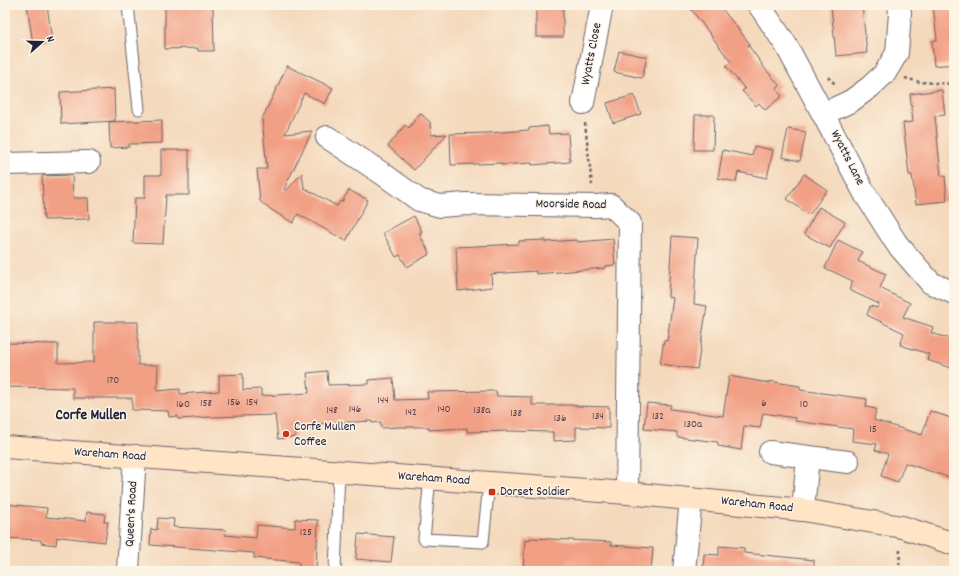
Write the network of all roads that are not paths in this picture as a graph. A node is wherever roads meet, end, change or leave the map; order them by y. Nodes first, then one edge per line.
1 (128, 5) edge
2 (602, 5) edge
3 (759, 5) edge
4 (899, 5) edge
5 (583, 103) road end
6 (139, 109) dead end
7 (824, 114) junction
8 (327, 137) dead end
9 (88, 162) dead end
10 (5, 164) edge
11 (954, 293) edge
12 (5, 447) edge
13 (770, 452) dead end
14 (135, 456) junction
15 (808, 457) junction
16 (848, 462) dead end
17 (339, 472) junction
18 (430, 478) junction
19 (489, 483) junction
20 (627, 493) junction
21 (691, 499) junction
22 (803, 510) junction
23 (954, 544) edge
24 (128, 571) edge
25 (334, 571) edge
26 (684, 571) edge

1 - 6 lane
2 - 5 street, Wyatts Close
3 - 7 street, Wyatts Lane
4 - 7 street
7 - 11 street, Wyatts Lane
8 - 20 street, Moorside Road
9 - 10 street
12 - 14 street, Wareham Road
13 - 15 street
14 - 17 street, Wareham Road
14 - 24 street, Queen's Road
15 - 16 street
15 - 22 street
17 - 18 street, Wareham Road
17 - 25 lane
18 - 19 street, Wareham Road
18 - 19 lane
19 - 20 street, Wareham Road
20 - 21 street, Wareham Road
21 - 22 street, Wareham Road
21 - 26 street
22 - 23 street, Wareham Road

